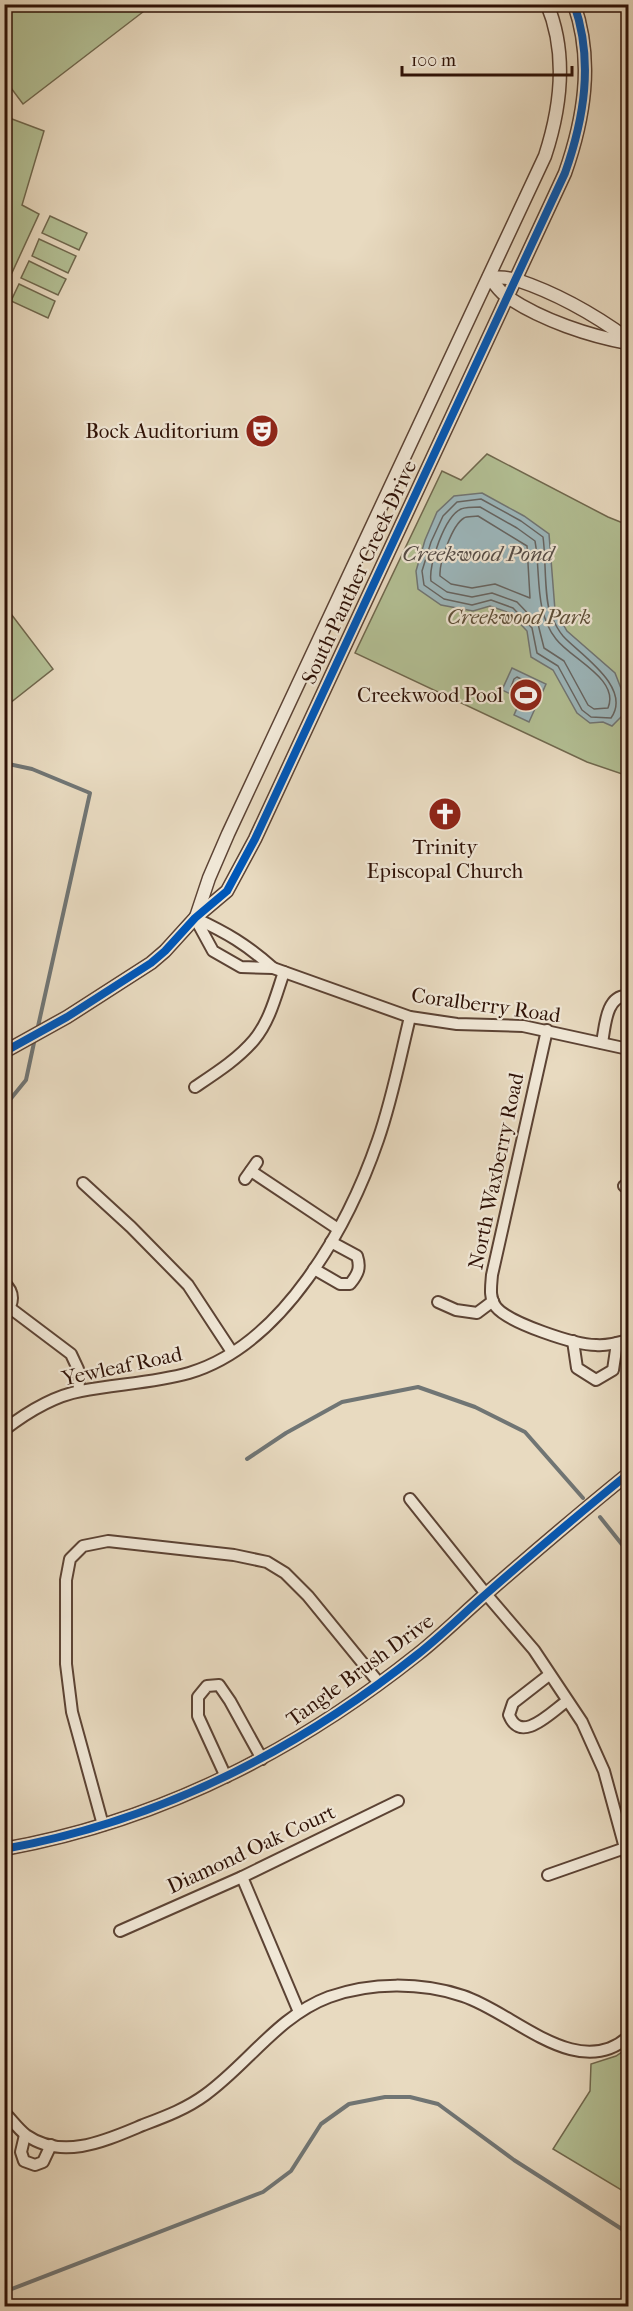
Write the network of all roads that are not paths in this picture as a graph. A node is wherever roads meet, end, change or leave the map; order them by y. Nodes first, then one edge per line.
1 (547, 4) edge
2 (574, 4) edge
3 (489, 277) junction
4 (515, 279) junction
5 (507, 297) junction
6 (628, 341) edge
7 (195, 918) junction
8 (273, 968) junction
9 (284, 972) junction
10 (628, 996) edge
11 (410, 1017) junction
12 (547, 1030) junction
13 (602, 1043) junction
14 (628, 1049) edge
15 (4, 1052) edge
16 (195, 1087) dead end
17 (251, 1170) dead end
18 (83, 1183) dead end
19 (338, 1229) junction
20 (331, 1242) junction
21 (314, 1269) junction
22 (4, 1283) edge
23 (493, 1300) junction
24 (438, 1302) dead end
25 (7, 1310) edge
26 (628, 1340) edge
27 (573, 1341) junction
28 (617, 1343) junction
29 (232, 1352) junction
30 (80, 1391) junction
31 (4, 1430) edge
32 (628, 1474) edge
33 (410, 1499) dead end
34 (486, 1594) junction
35 (549, 1675) junction
36 (379, 1683) junction
37 (567, 1701) junction
38 (262, 1759) junction
39 (226, 1777) junction
40 (398, 1801) dead end
41 (103, 1825) junction
42 (4, 1849) edge
43 (627, 1854) edge
44 (549, 1875) dead end
45 (242, 1877) junction
46 (120, 1931) dead end
47 (299, 2012) junction
48 (628, 2037) edge
49 (4, 2112) edge
50 (26, 2134) junction
51 (51, 2145) junction

1 - 3 street, South Panther Creek Drive
2 - 4 street, South Panther Creek Drive
3 - 4 street
3 - 5 street
3 - 7 street, South Panther Creek Drive
4 - 5 street, South Panther Creek Drive
4 - 6 street
5 - 6 street
5 - 7 street, South Panther Creek Drive
7 - 8 street, Coralberry Road
7 - 8 street, Coralberry Road
7 - 15 street, South Panther Creek Drive
8 - 9 street, Coralberry Road
9 - 11 street, Coralberry Road
9 - 16 street
10 - 13 street
11 - 12 street, Coralberry Road
11 - 19 street, Yewleaf Road
12 - 13 street, Coralberry Road
12 - 23 street, North Waxberry Road
13 - 14 street, Coralberry Road
17 - 19 street
18 - 29 street
19 - 20 street, Yewleaf Road
20 - 21 street, Yewleaf Road
20 - 21 street
21 - 29 street, Yewleaf Road
22 - 25 street
23 - 24 street
23 - 27 street, North Waxberry Road
25 - 30 street
26 - 28 street
27 - 28 street, North Waxberry Road
27 - 28 street
29 - 30 street, Yewleaf Road
30 - 31 street, Yewleaf Road
32 - 34 street, Tangle Brush Drive
33 - 34 street
34 - 35 street
34 - 36 street, Tangle Brush Drive
35 - 37 street
35 - 37 street
36 - 38 street, Tangle Brush Drive
36 - 41 street
37 - 43 street
38 - 39 street, Tangle Brush Drive
38 - 39 street
39 - 41 street, Tangle Brush Drive
40 - 45 street, Diamond Oak Court
41 - 42 street, Tangle Brush Drive
43 - 44 street
45 - 46 street, Diamond Oak Court
45 - 47 street
47 - 48 street
47 - 51 street
49 - 50 street
50 - 51 street
50 - 51 street

